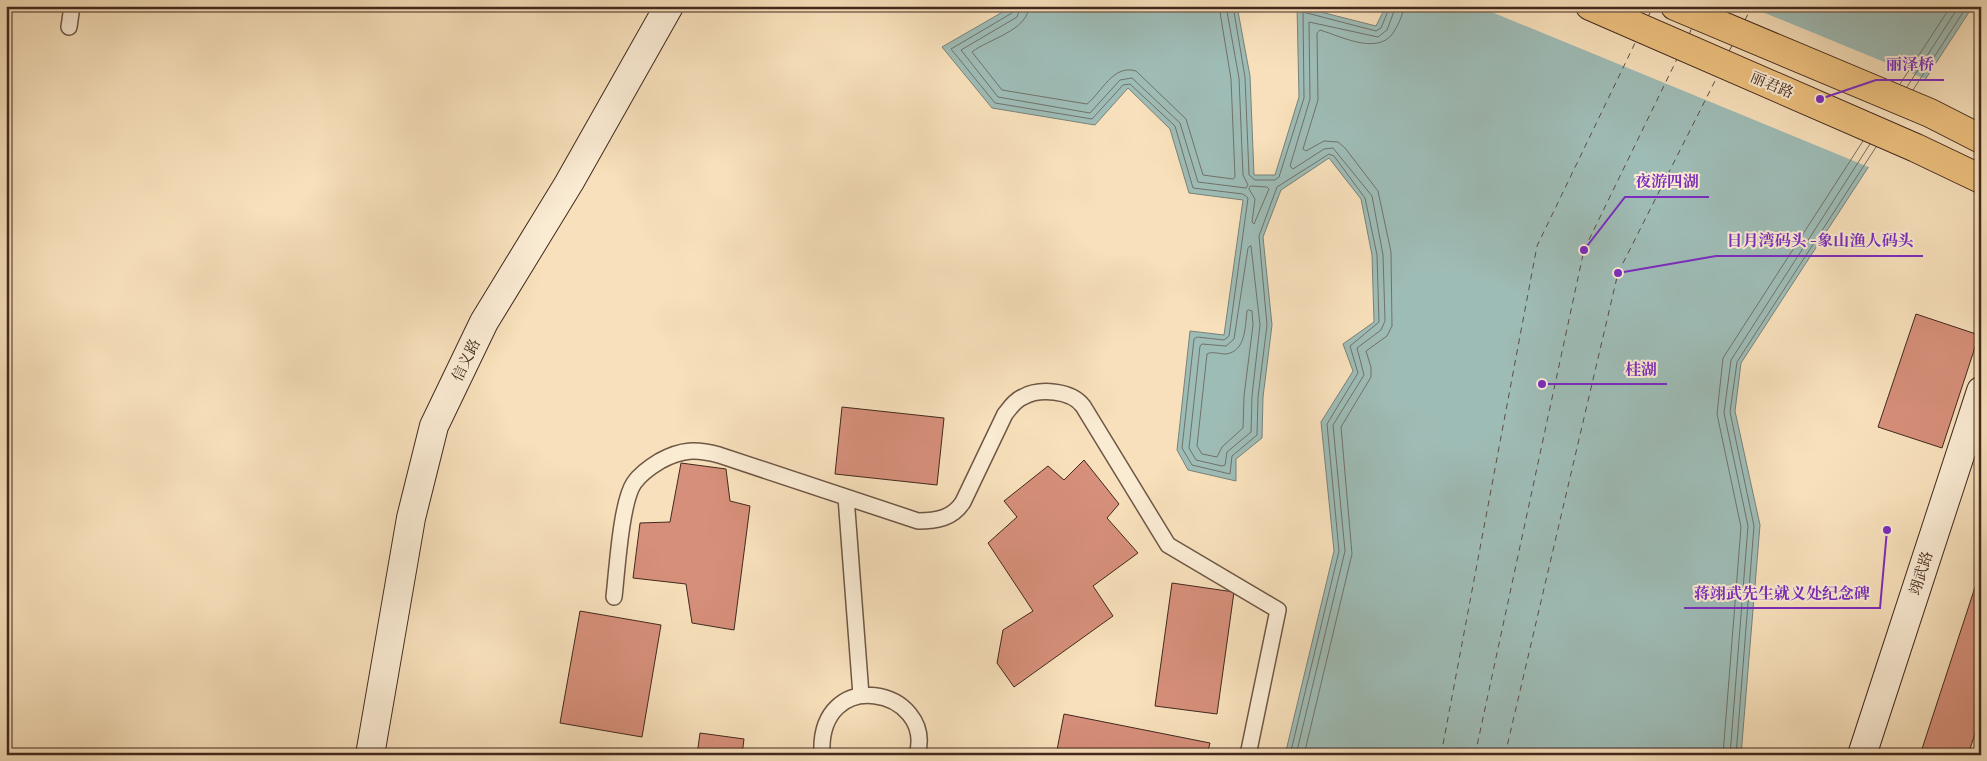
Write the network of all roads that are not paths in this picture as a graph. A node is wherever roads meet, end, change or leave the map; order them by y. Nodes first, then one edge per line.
1 (72, 6) edge
2 (669, 6) edge
3 (1590, 6) edge
4 (1675, 6) edge
5 (69, 27) dead end
6 (1981, 139) edge
7 (1981, 178) edge
8 (1981, 391) edge
9 (846, 498) junction
10 (614, 597) dead end
11 (861, 695) junction
12 (370, 755) edge
13 (822, 755) edge
14 (917, 755) edge
15 (1248, 755) edge
16 (1862, 755) edge

1 - 5 lane
2 - 12 main road, 信义路
3 - 7 main road, 丽君路
4 - 6 main road
8 - 16 main road, 翊武路
9 - 10 lane
9 - 11 lane
9 - 15 lane
11 - 13 lane
11 - 14 lane

